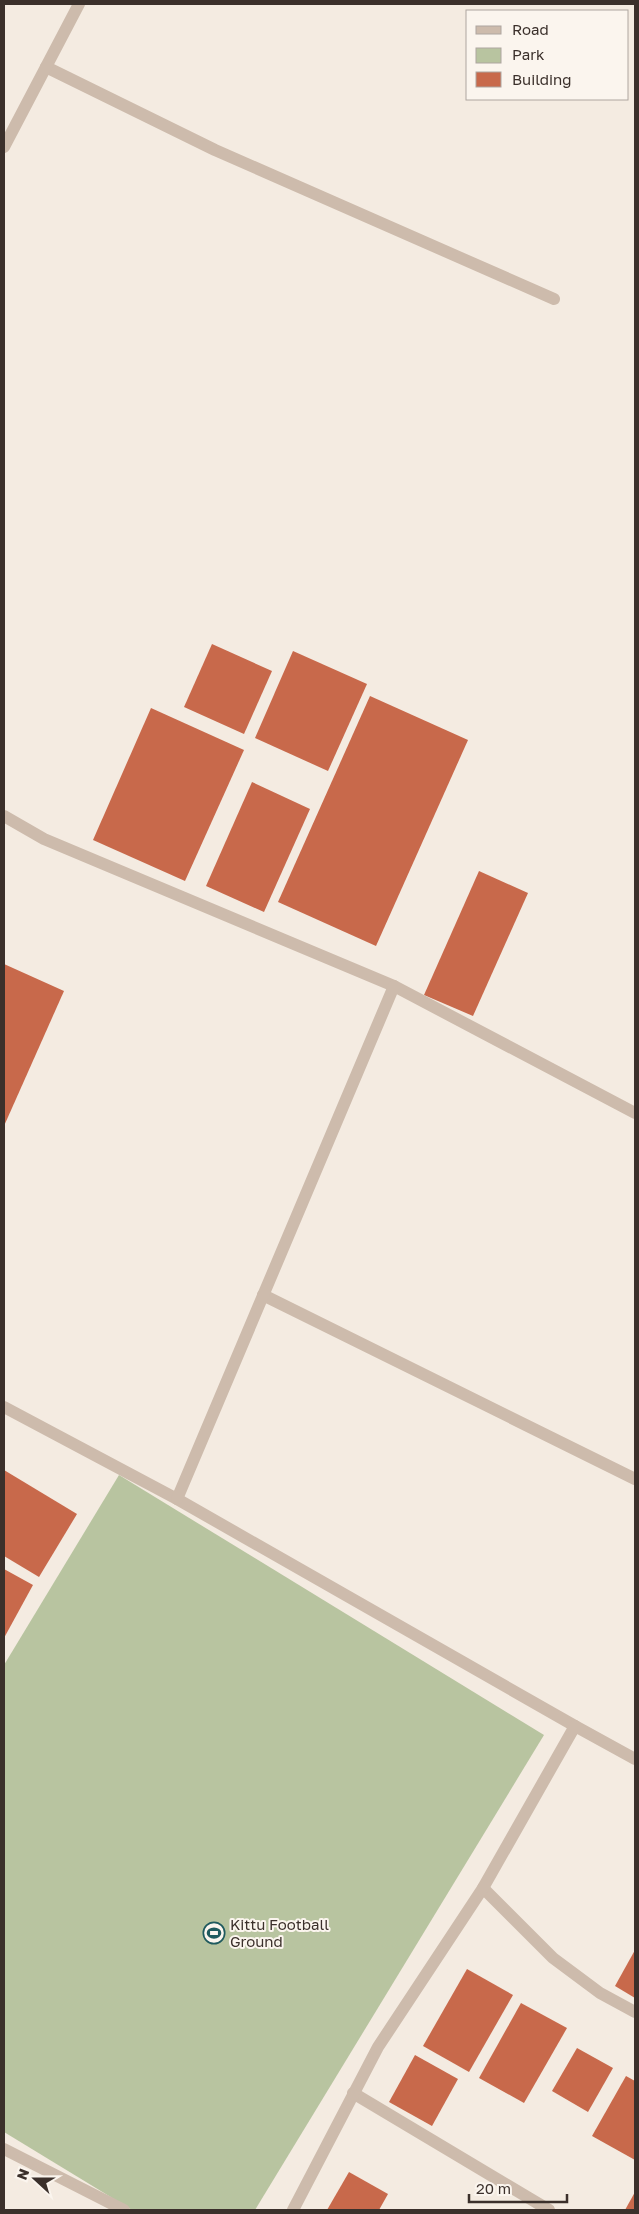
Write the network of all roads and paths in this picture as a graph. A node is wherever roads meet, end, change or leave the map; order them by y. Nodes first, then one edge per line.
1 (80, 4) edge
2 (46, 67) junction
3 (4, 147) edge
4 (554, 298) dead end
5 (4, 816) edge
6 (394, 986) junction
7 (635, 1114) edge
8 (264, 1295) junction
9 (4, 1407) edge
10 (635, 1479) edge
11 (177, 1499) junction
12 (574, 1726) junction
13 (635, 1759) edge
14 (484, 1888) junction
15 (635, 2012) edge
16 (353, 2093) junction
17 (4, 2149) edge
18 (124, 2210) edge
19 (293, 2210) edge
20 (549, 2210) edge

1 - 2 street
2 - 3 street
2 - 4 street
5 - 6 street
6 - 7 street
6 - 8 street
8 - 10 street
8 - 11 street
9 - 11 street
11 - 12 street
12 - 13 street
12 - 14 street
14 - 15 street
14 - 16 street
16 - 19 street
16 - 20 street
17 - 18 street

